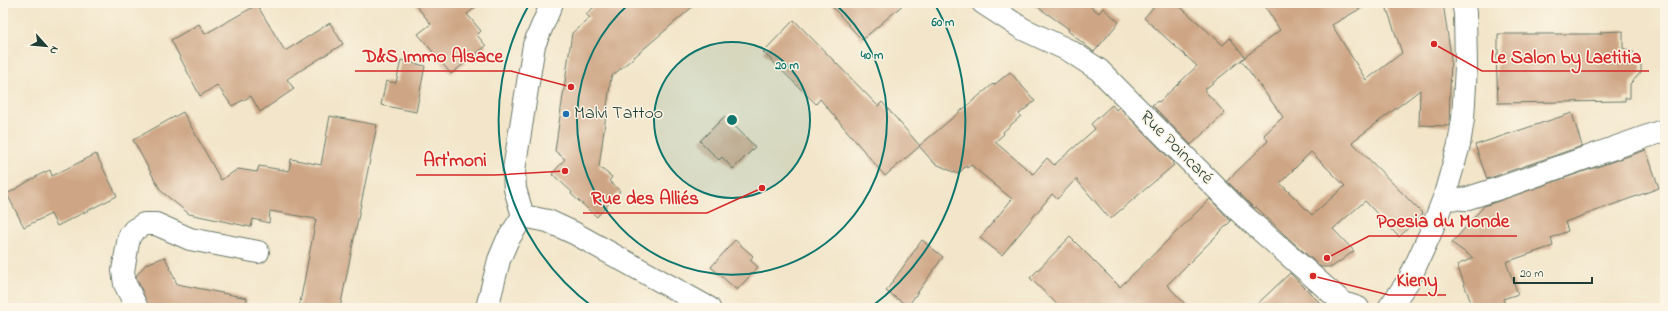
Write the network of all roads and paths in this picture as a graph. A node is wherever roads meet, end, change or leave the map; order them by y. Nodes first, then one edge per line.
1 (552, 3) edge
2 (983, 3) edge
3 (1463, 3) edge
4 (1665, 130) edge
5 (1444, 198) junction
6 (524, 216) junction
7 (258, 252) dead end
8 (137, 308) edge
9 (487, 308) edge
10 (709, 308) edge
11 (1358, 308) edge
12 (1389, 308) edge

1 - 6 street
2 - 11 street, Rue Poincaré
3 - 5 street
4 - 5 street
5 - 12 street
6 - 9 street
6 - 10 street
7 - 8 street

